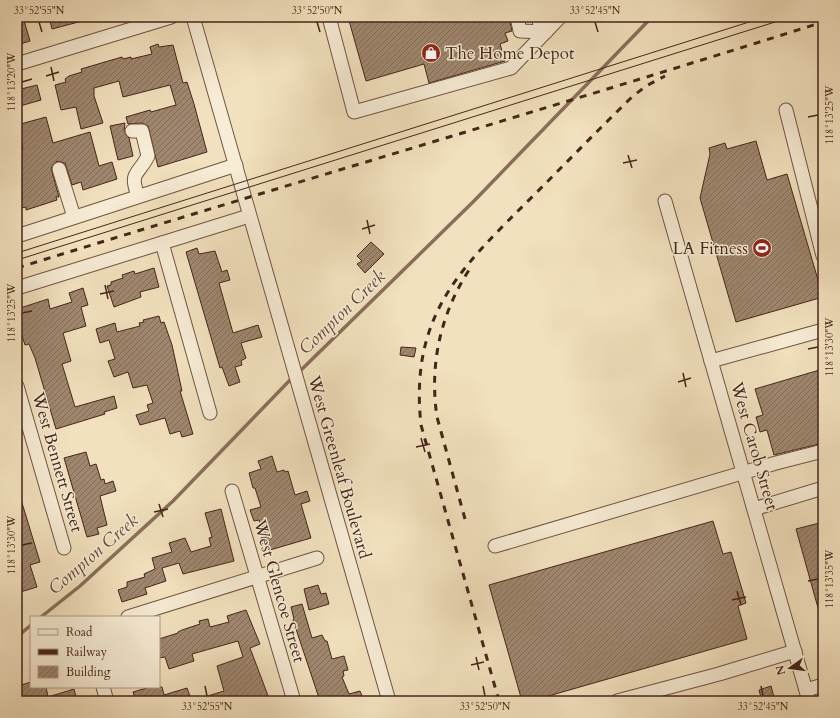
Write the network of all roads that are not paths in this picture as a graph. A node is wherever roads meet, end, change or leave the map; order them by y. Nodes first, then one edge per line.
1 (172, 17) edge
2 (193, 17) edge
3 (329, 17) edge
4 (517, 17) edge
5 (538, 17) edge
6 (560, 17) edge
7 (544, 32) junction
8 (17, 64) edge
9 (786, 110) dead end
10 (132, 131) dead end
11 (236, 165) junction
12 (60, 169) dead end
13 (138, 196) junction
14 (665, 201) dead end
15 (249, 216) junction
16 (74, 217) junction
17 (17, 236) edge
18 (162, 243) junction
19 (823, 256) edge
20 (17, 288) edge
21 (823, 330) edge
22 (712, 361) junction
23 (17, 386) edge
24 (210, 413) dead end
25 (823, 451) edge
26 (744, 474) junction
27 (823, 488) edge
28 (232, 491) dead end
29 (754, 509) junction
30 (496, 546) dead end
31 (64, 548) dead end
32 (317, 558) dead end
33 (258, 577) junction
34 (131, 616) edge
35 (795, 651) junction
36 (823, 685) edge
37 (104, 688) edge
38 (808, 695) edge
39 (108, 701) edge
40 (294, 701) edge
41 (389, 701) edge
42 (617, 701) edge

1 - 8 street
2 - 11 street, West Greenleaf Boulevard
3 - 7 street
4 - 7 street
5 - 7 street
6 - 7 street
9 - 19 street
10 - 13 street
11 - 13 street
11 - 15 street, West Greenleaf Boulevard
12 - 16 street
13 - 16 street
14 - 22 street, West Carob Street
15 - 18 street
15 - 41 street, West Greenleaf Boulevard
16 - 17 street
18 - 20 street
18 - 24 street
21 - 22 street
22 - 26 street, West Carob Street
23 - 31 street, West Bennett Street
25 - 26 street
26 - 29 street, West Carob Street
26 - 30 street
27 - 29 street
28 - 33 street, West Glencoe Street
29 - 35 street, West Carob Street
32 - 33 street
33 - 34 street
33 - 40 street, West Glencoe Street
35 - 38 street, West Carob Street
35 - 42 street
36 - 38 street
37 - 39 street

